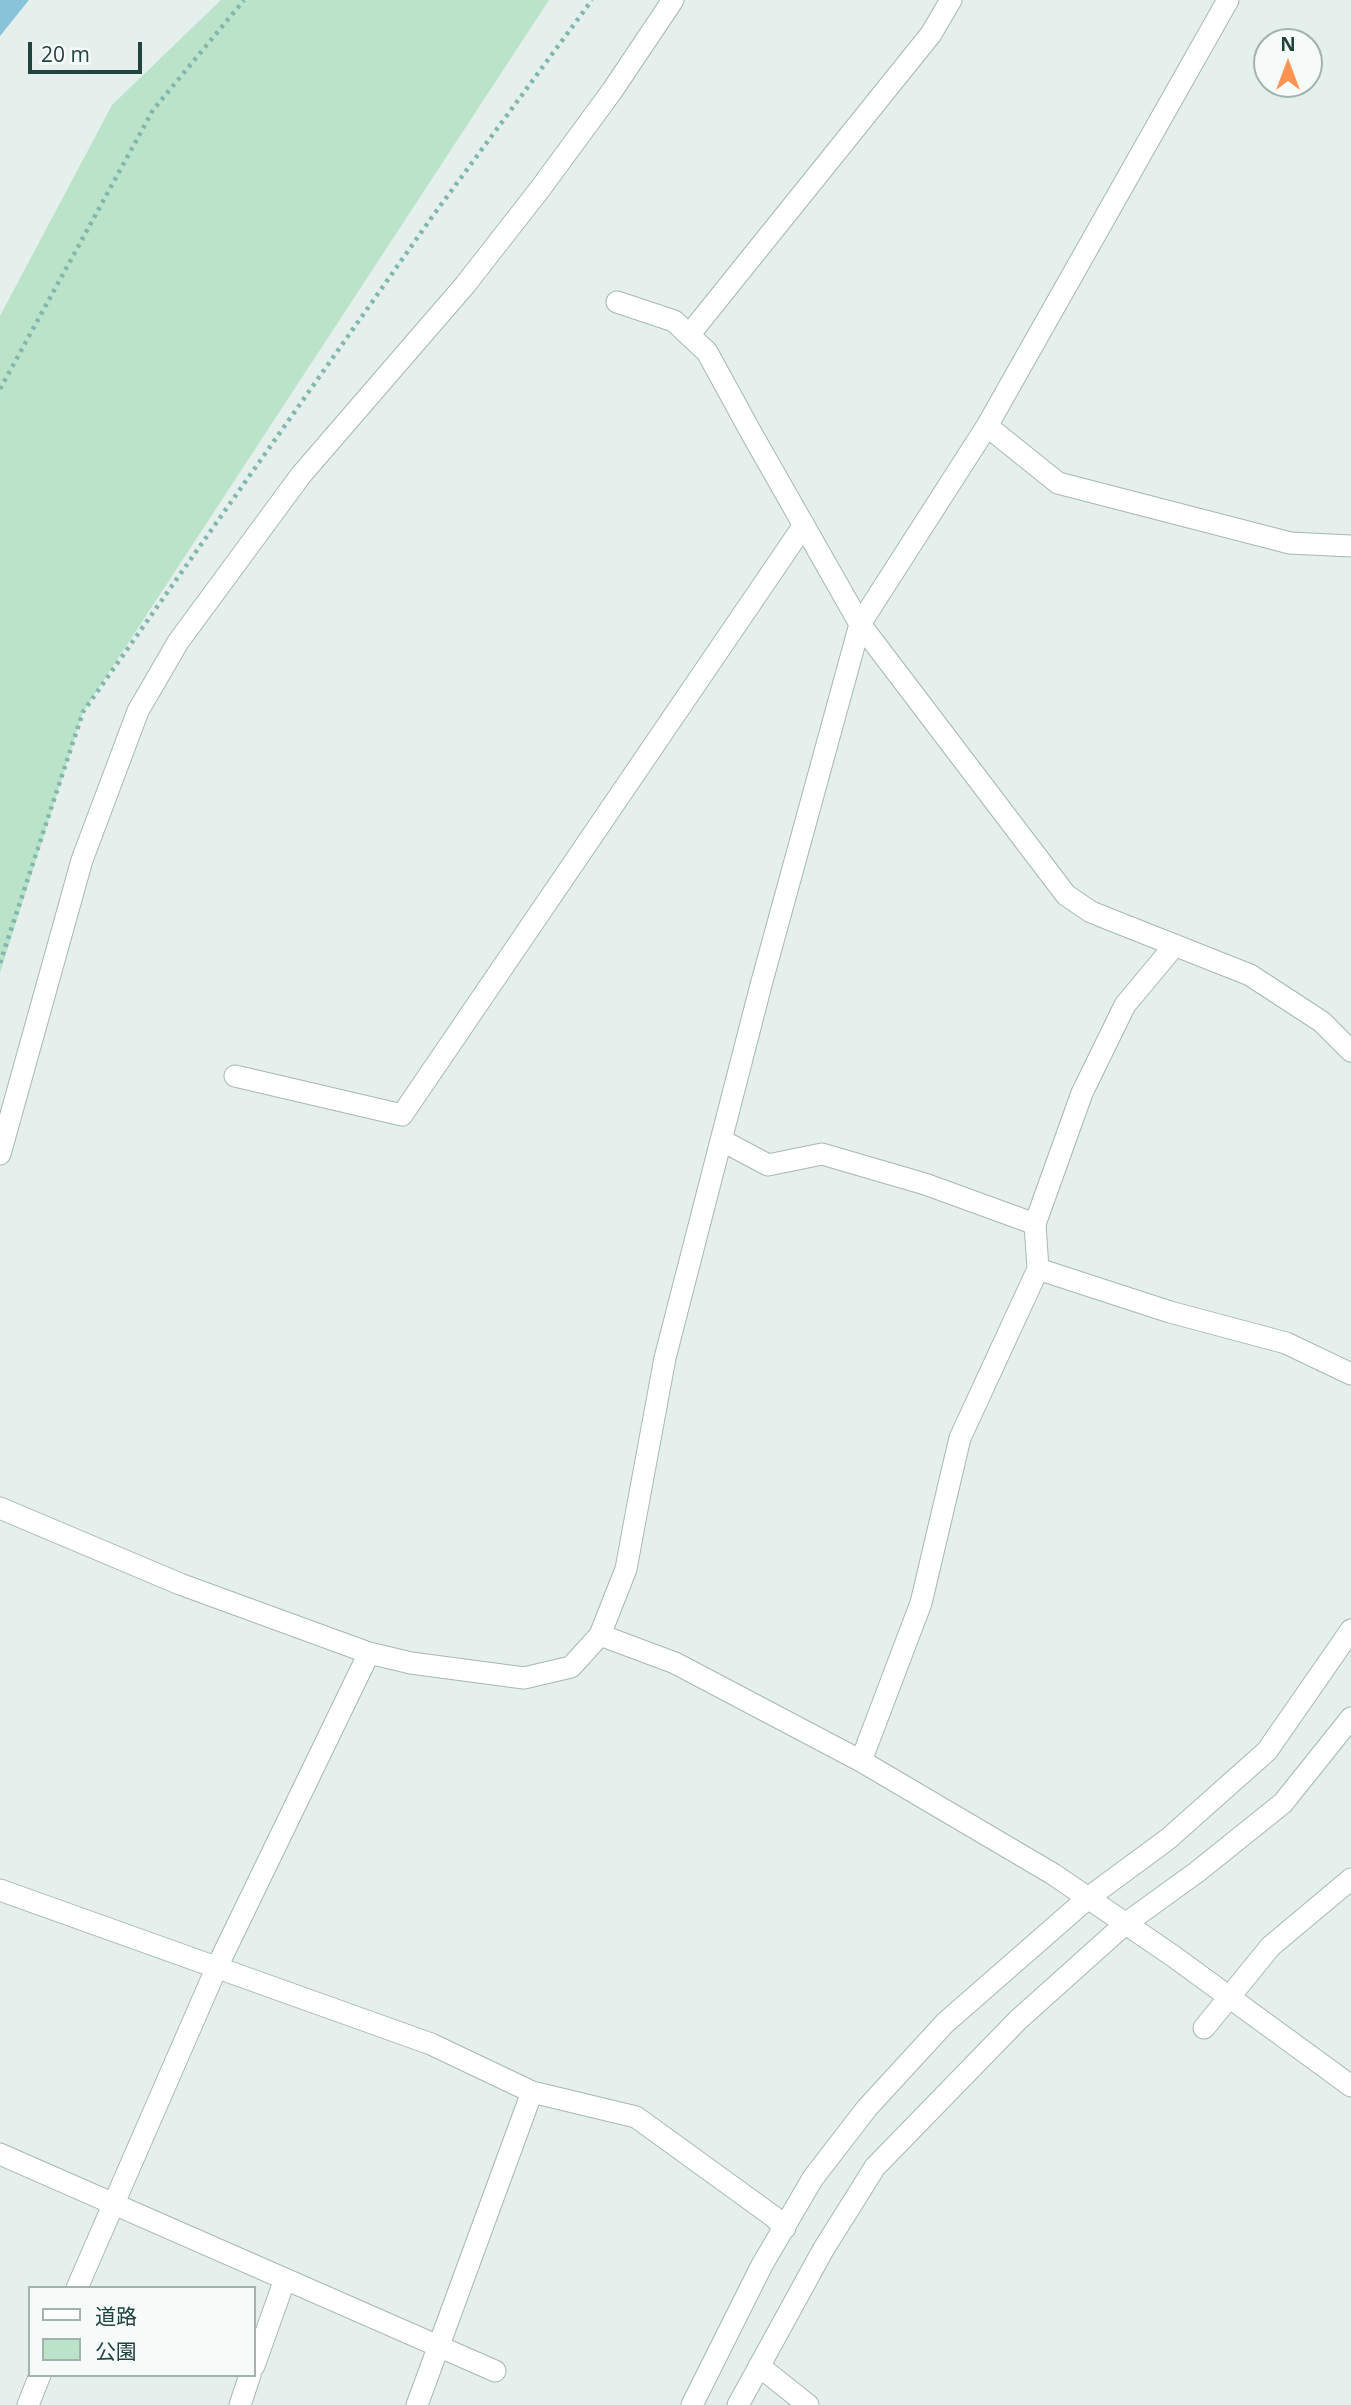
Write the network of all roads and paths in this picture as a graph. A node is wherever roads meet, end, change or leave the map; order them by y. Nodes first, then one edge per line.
1 (244, 0) edge
2 (673, 0) edge
3 (951, 0) edge
4 (1228, 0) edge
5 (617, 302) dead end
6 (689, 335) junction
7 (0, 389) edge
8 (987, 426) junction
9 (804, 525) junction
10 (1351, 545) edge
11 (860, 624) junction
12 (1175, 945) junction
13 (1351, 1051) edge
14 (235, 1076) dead end
15 (721, 1140) junction
16 (0, 1154) edge
17 (1035, 1224) junction
18 (1038, 1269) junction
19 (1351, 1374) edge
20 (0, 1508) edge
21 (1351, 1630) edge
22 (600, 1635) junction
23 (369, 1653) junction
24 (1351, 1718) edge
25 (861, 1762) junction
26 (1351, 1879) edge
27 (0, 1890) edge
28 (1088, 1898) junction
29 (1125, 1924) junction
30 (216, 1969) junction
31 (1230, 1996) junction
32 (1204, 2028) dead end
33 (1351, 2086) edge
34 (532, 2092) junction
35 (0, 2154) edge
36 (112, 2203) junction
37 (785, 2228) junction
38 (285, 2279) junction
39 (78, 2286) edge
40 (438, 2346) junction
41 (256, 2360) edge
42 (759, 2366) junction
43 (495, 2371) dead end
44 (39, 2377) edge
45 (249, 2377) edge
46 (28, 2405) edge
47 (240, 2405) edge
48 (417, 2405) edge
49 (692, 2405) edge
50 (738, 2405) edge
51 (808, 2405) edge

1 - 7 path
2 - 16 street
3 - 6 street
4 - 8 street
5 - 6 street
6 - 9 street
8 - 10 street
8 - 11 street
9 - 11 street
9 - 14 street
11 - 12 street
11 - 15 street
12 - 13 street
12 - 17 street
15 - 17 street
15 - 22 street
17 - 18 street
18 - 19 street
18 - 25 street
20 - 23 street
21 - 28 street
22 - 23 street
22 - 25 street
23 - 30 street
24 - 29 street
25 - 28 street
26 - 31 street
27 - 30 street
28 - 29 street
28 - 37 street
29 - 31 street
29 - 42 street
30 - 34 street
30 - 36 street
31 - 32 street
31 - 33 street
34 - 37 street
34 - 40 street
35 - 36 street
36 - 38 street
36 - 39 street
37 - 49 street
38 - 40 street
38 - 41 street
40 - 43 street
40 - 48 street
42 - 50 street
42 - 51 street
44 - 46 street
45 - 47 street

